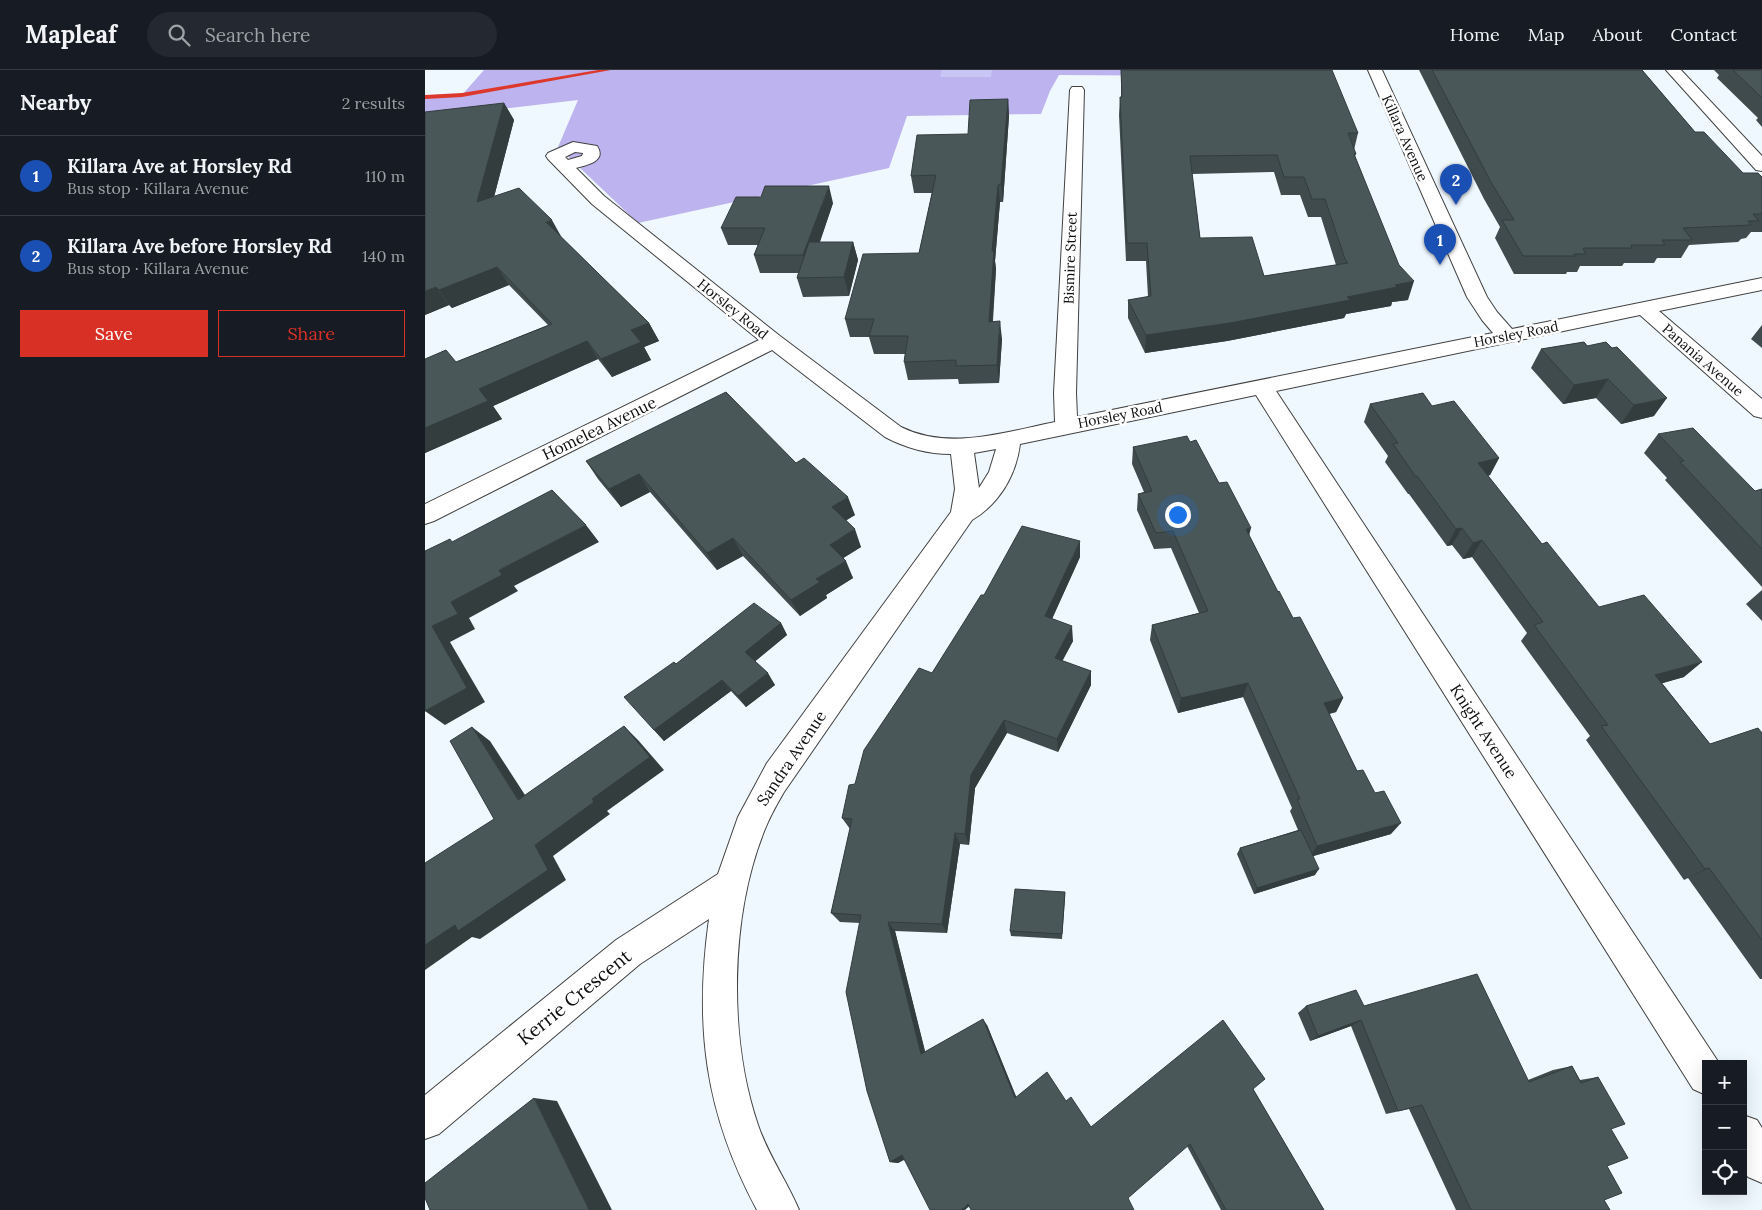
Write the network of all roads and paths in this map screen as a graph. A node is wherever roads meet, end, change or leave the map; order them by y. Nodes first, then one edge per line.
1 (1375, 70) edge
2 (1673, 70) edge
3 (1077, 90) dead end
4 (565, 166) dead end
5 (1762, 166) edge
6 (1762, 284) edge
7 (1645, 308) junction
8 (1507, 336) junction
9 (773, 341) junction
10 (1261, 387) junction
11 (1762, 411) edge
12 (1066, 426) junction
13 (1009, 439) junction
14 (962, 447) junction
15 (963, 514) junction
16 (425, 515) edge
17 (731, 885) junction
18 (1702, 1070) edge
19 (425, 1120) edge
20 (1747, 1140) edge
21 (1762, 1163) edge
22 (779, 1210) edge

1 - 8 street, Killara Avenue
2 - 5 street
3 - 12 street, Bismire Street
4 - 9 street, Horsley Road
6 - 7 street, Horsley Road
7 - 8 street, Horsley Road
7 - 11 street, Panania Avenue
8 - 10 street, Horsley Road
9 - 14 street, Horsley Road
9 - 16 street, Homelea Avenue
10 - 12 street, Horsley Road
10 - 18 street, Knight Avenue
12 - 13 street, Horsley Road
13 - 14 street, Horsley Road
13 - 15 street, Sandra Avenue
14 - 15 street, Sandra Avenue
15 - 17 street, Sandra Avenue
17 - 19 street, Kerrie Crescent
17 - 22 street, Sandra Avenue
20 - 21 street

